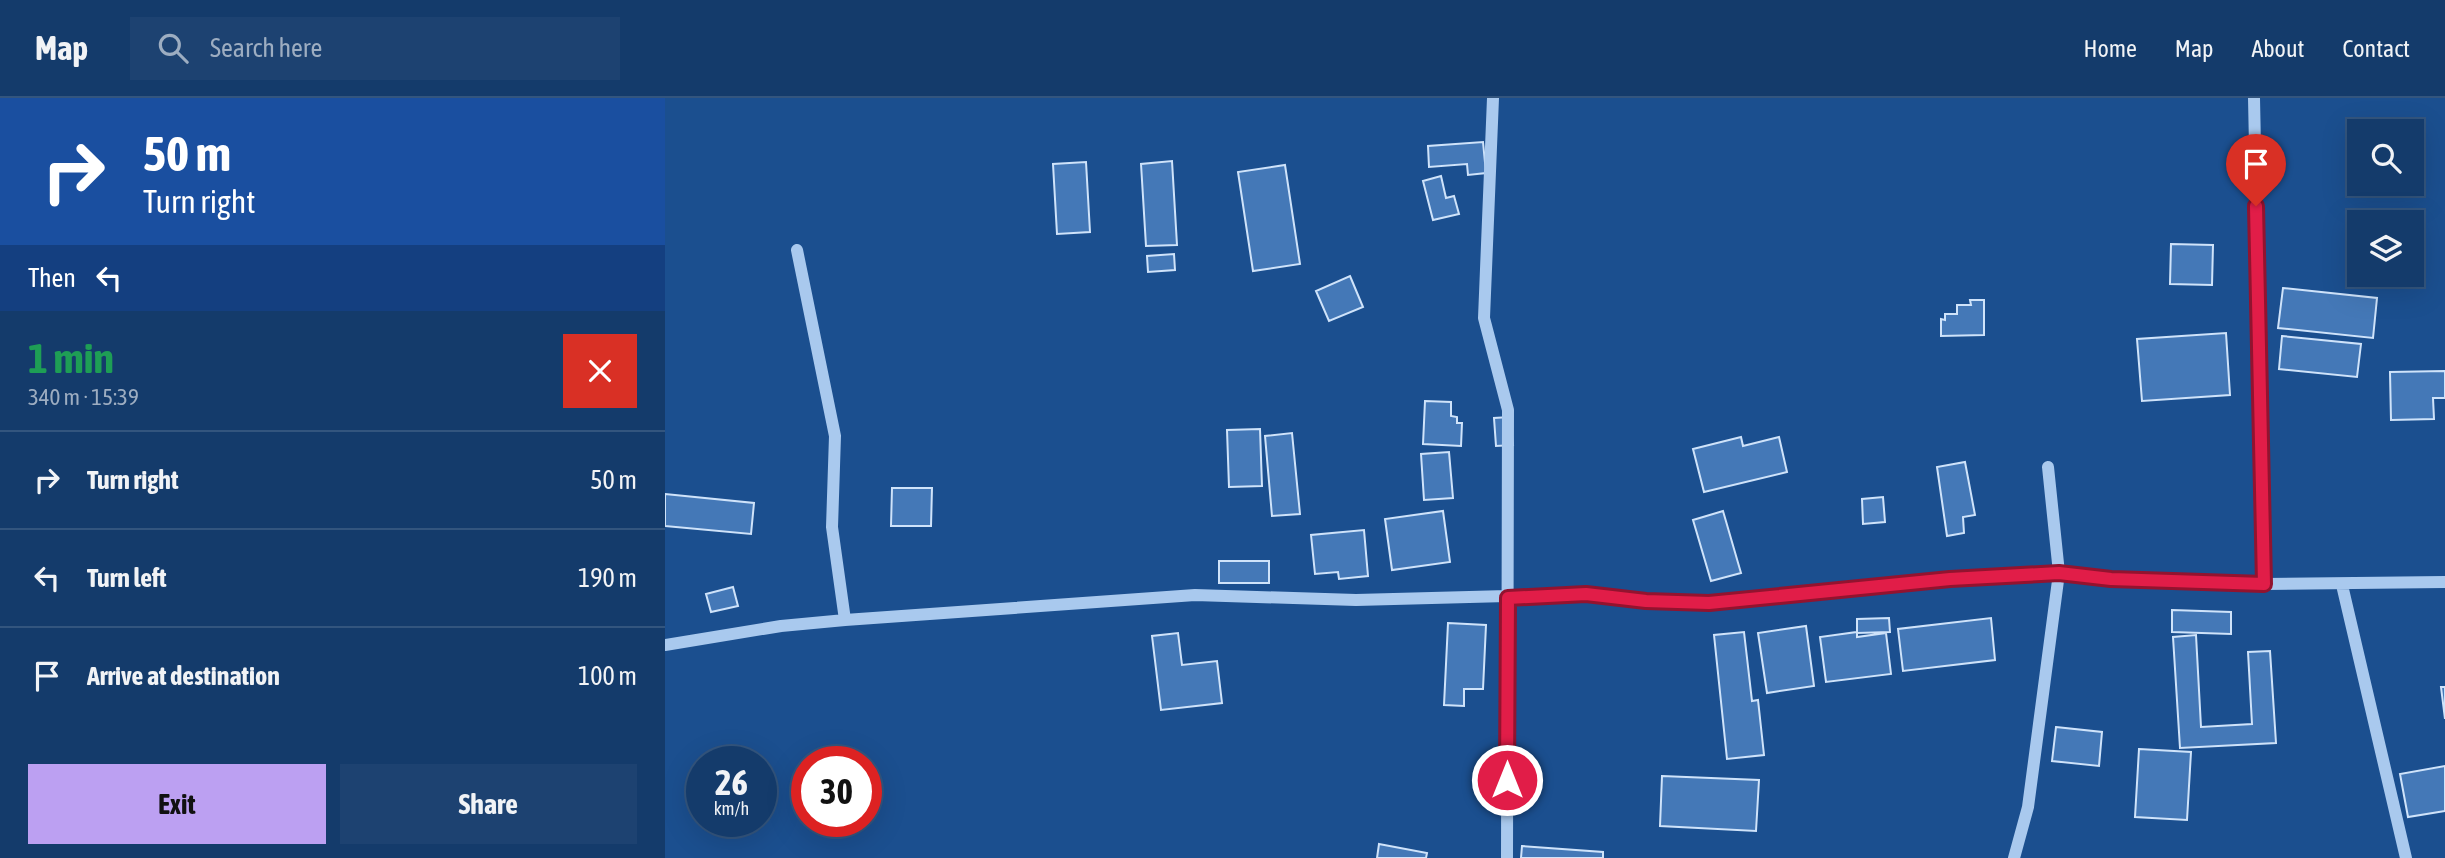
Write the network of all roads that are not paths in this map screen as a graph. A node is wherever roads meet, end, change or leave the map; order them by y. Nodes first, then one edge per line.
1 (1493, 98) edge
2 (2253, 98) edge
3 (797, 250) dead end
4 (2048, 467) dead end
5 (2059, 573) junction
6 (2445, 582) edge
7 (2264, 584) junction
8 (2342, 585) junction
9 (1508, 598) junction
10 (845, 620) junction
11 (665, 645) edge
12 (1507, 858) edge
13 (2014, 858) edge
14 (2406, 858) edge

1 - 9 street
2 - 7 street
3 - 10 street
4 - 5 street
5 - 7 street
5 - 9 street
5 - 13 street
6 - 8 street
7 - 8 street
8 - 14 street
9 - 10 street
9 - 12 street
10 - 11 street

